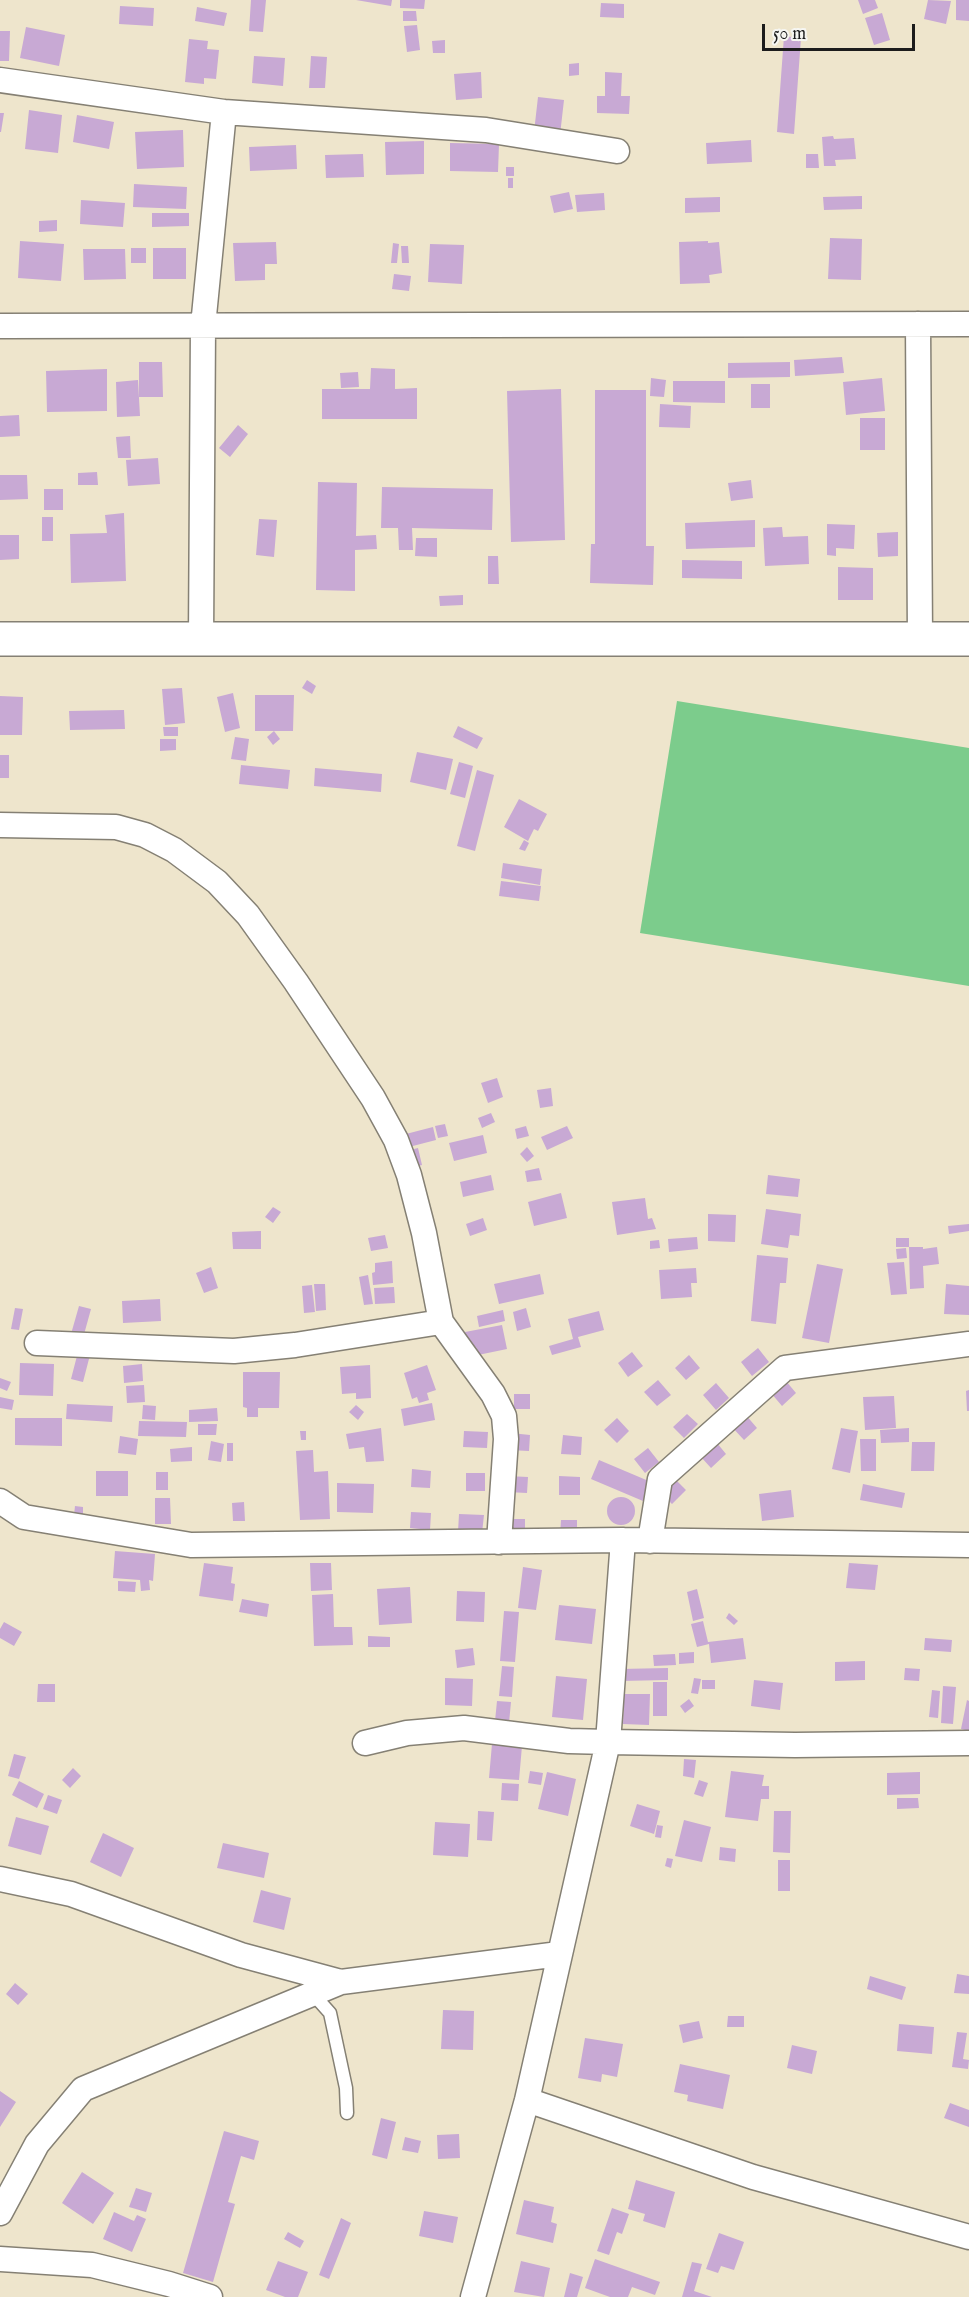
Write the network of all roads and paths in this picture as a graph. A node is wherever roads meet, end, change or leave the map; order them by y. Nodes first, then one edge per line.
1 (0, 80) edge
2 (224, 112) junction
3 (617, 151) dead end
4 (918, 324) junction
5 (969, 324) edge
6 (203, 326) junction
7 (0, 327) edge
8 (0, 639) edge
9 (201, 639) junction
10 (920, 639) junction
11 (969, 639) edge
12 (0, 825) edge
13 (441, 1322) junction
14 (37, 1343) dead end
15 (969, 1344) edge
16 (0, 1501) edge
17 (623, 1540) junction
18 (650, 1541) junction
19 (499, 1542) junction
20 (969, 1545) edge
21 (608, 1742) junction
22 (365, 1743) dead end
23 (969, 1743) edge
24 (0, 1879) edge
25 (559, 1954) junction
26 (341, 1982) junction
27 (313, 1994) junction
28 (526, 2100) junction
29 (347, 2113) dead end
30 (0, 2213) edge
31 (969, 2237) edge
32 (0, 2259) edge
33 (210, 2297) edge
34 (473, 2297) edge

1 - 2 street
2 - 3 street
2 - 6 street
4 - 5 street
4 - 6 street
4 - 10 street
6 - 7 street
6 - 9 street
8 - 9 street
9 - 10 street
10 - 11 street
12 - 13 street
13 - 14 street
13 - 19 street
15 - 18 street
16 - 19 street
17 - 18 street
17 - 19 street
17 - 21 street
18 - 20 street
21 - 22 street
21 - 23 street
21 - 25 street
24 - 26 street
25 - 26 street
25 - 28 street
26 - 27 street
27 - 29 lane
27 - 30 street
28 - 31 street
28 - 34 street
32 - 33 street

